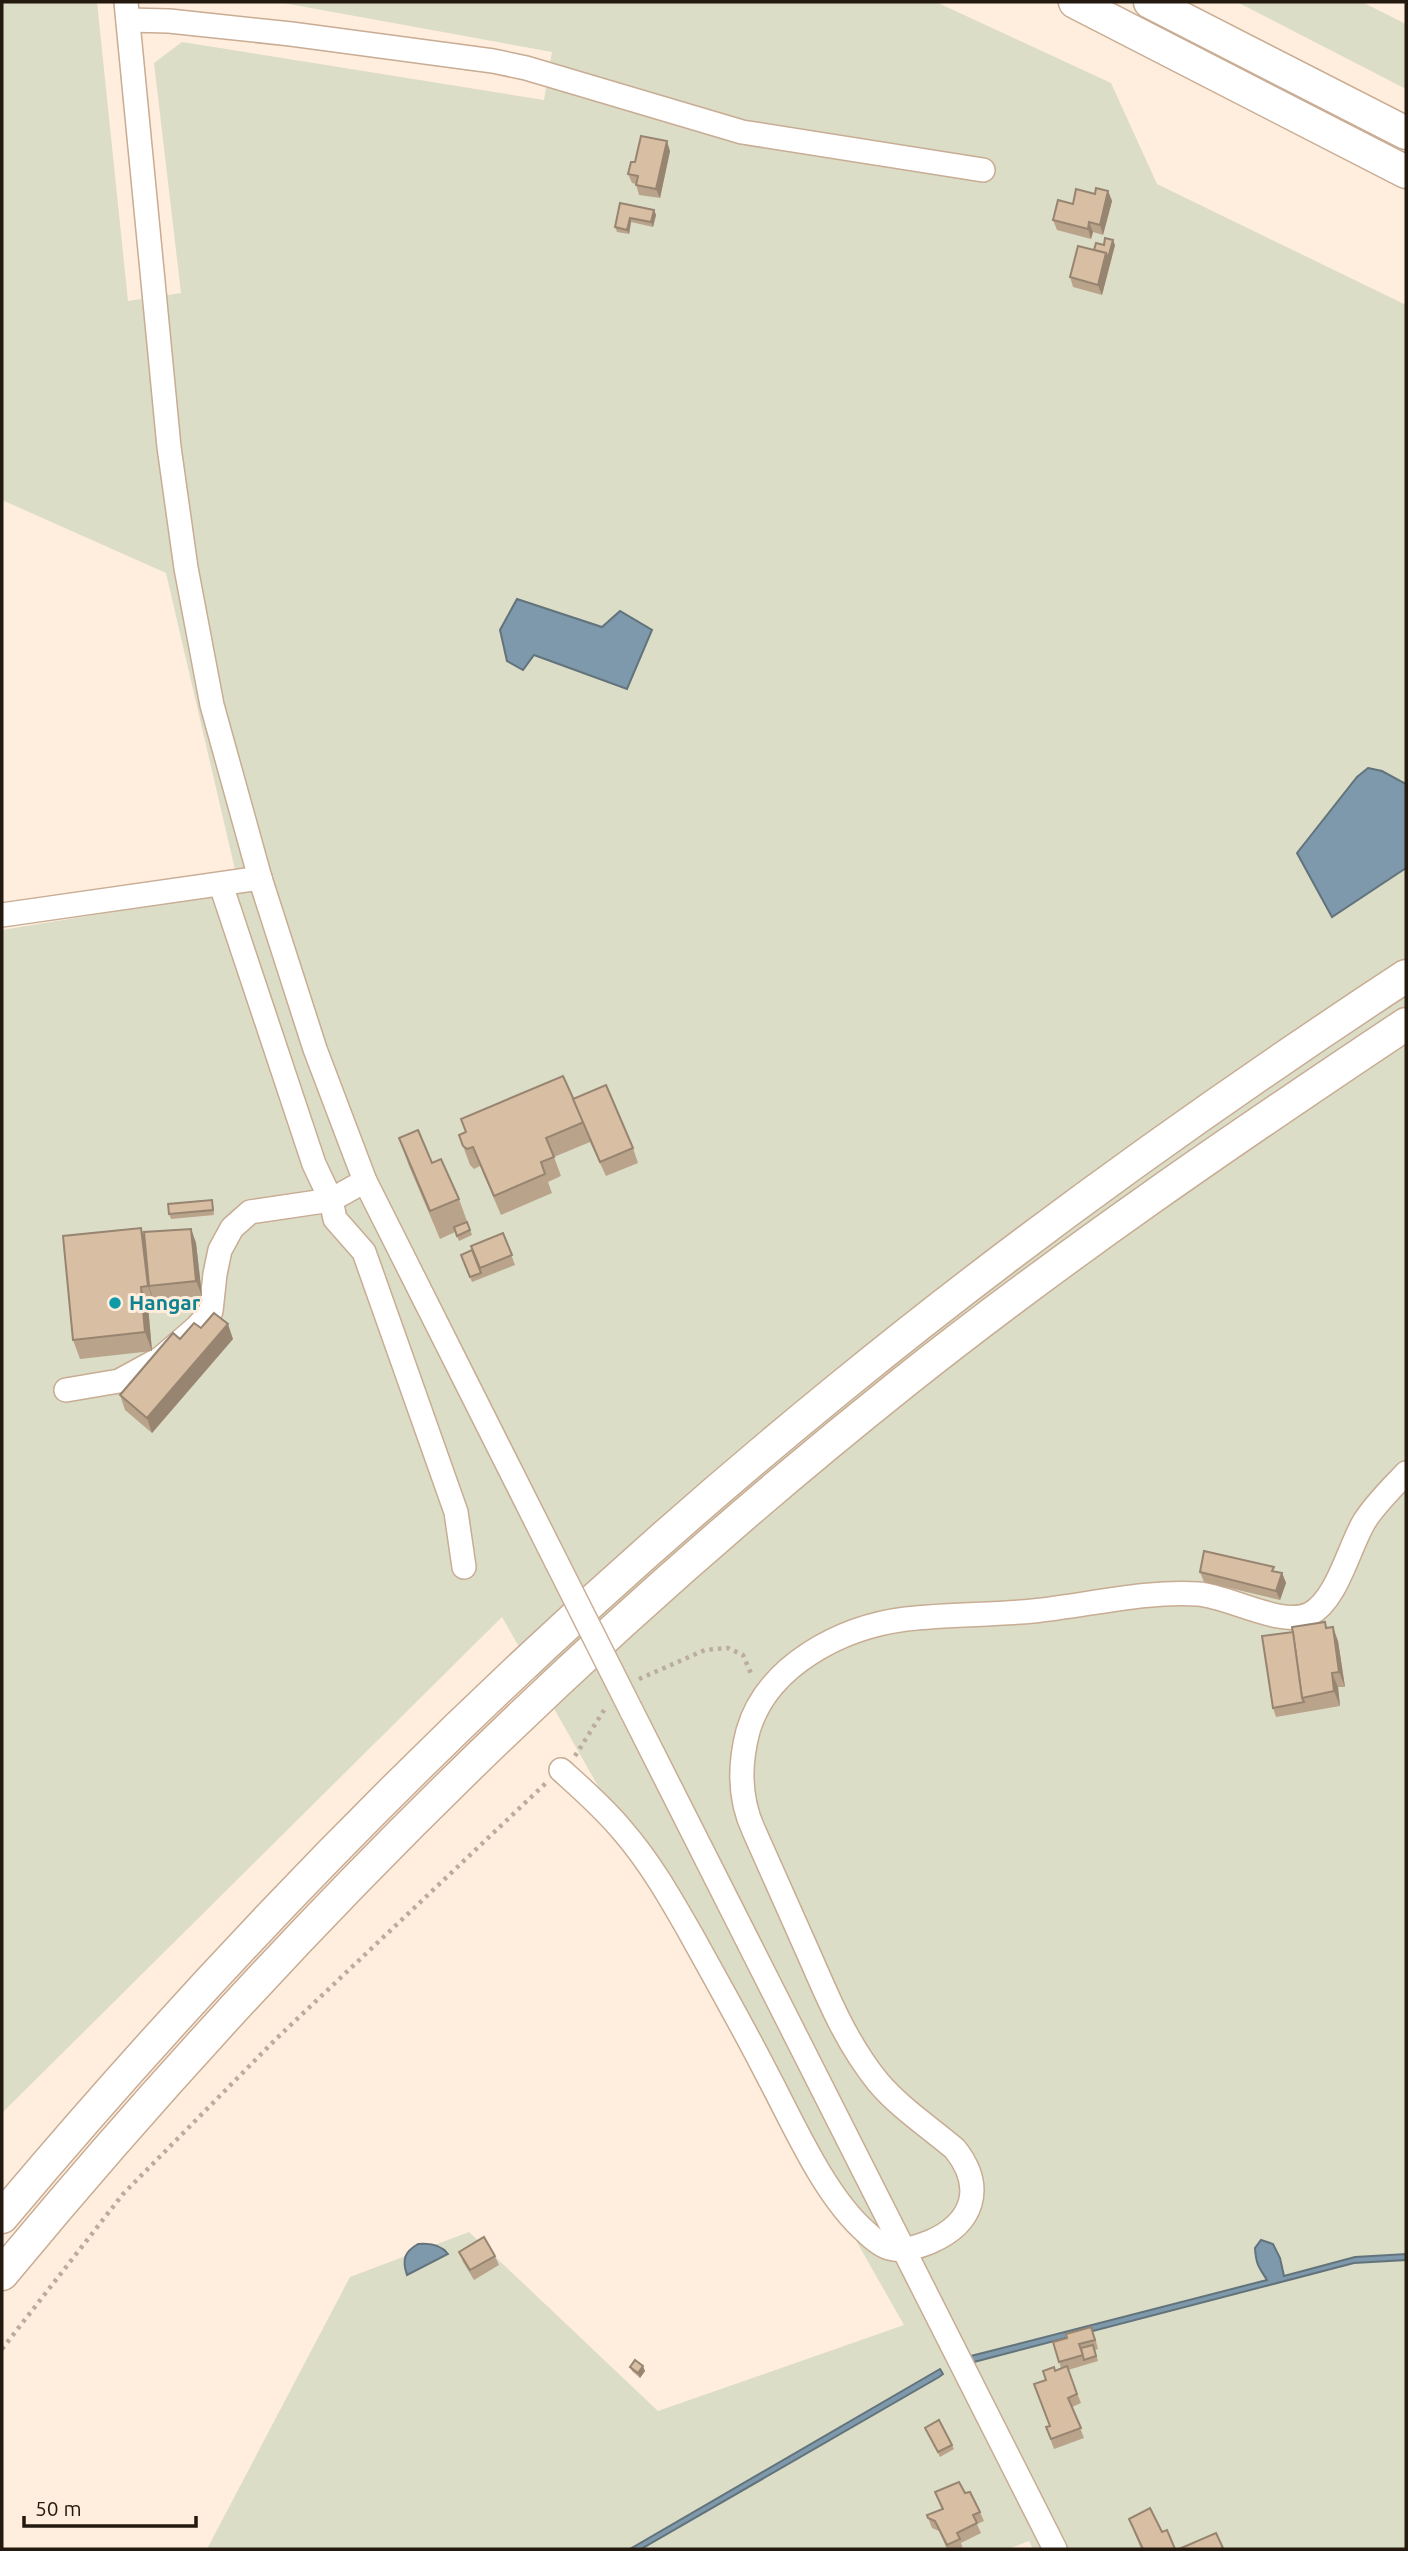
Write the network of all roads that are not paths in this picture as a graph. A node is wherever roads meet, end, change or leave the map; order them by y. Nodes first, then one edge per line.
1 (1075, 2) edge
2 (1150, 2) edge
3 (127, 11) edge
4 (1406, 133) edge
5 (983, 170) dead end
6 (1406, 172) edge
7 (260, 878) junction
8 (221, 885) junction
9 (2, 915) edge
10 (1406, 976) edge
11 (1406, 1024) edge
12 (365, 1181) junction
13 (331, 1200) junction
14 (66, 1390) dead end
15 (1406, 1474) edge
16 (464, 1567) dead end
17 (561, 1770) road end
18 (2, 2217) edge
19 (904, 2250) junction
20 (2, 2274) edge
21 (1055, 2549) edge

1 - 6 highway
2 - 4 highway
3 - 5 street
3 - 7 street
7 - 8 street
7 - 12 street
8 - 9 street
8 - 13 street
10 - 18 highway
11 - 20 highway
12 - 13 street
12 - 19 street, bridge
13 - 14 street
13 - 16 street
15 - 19 street
17 - 19 street
19 - 21 street

